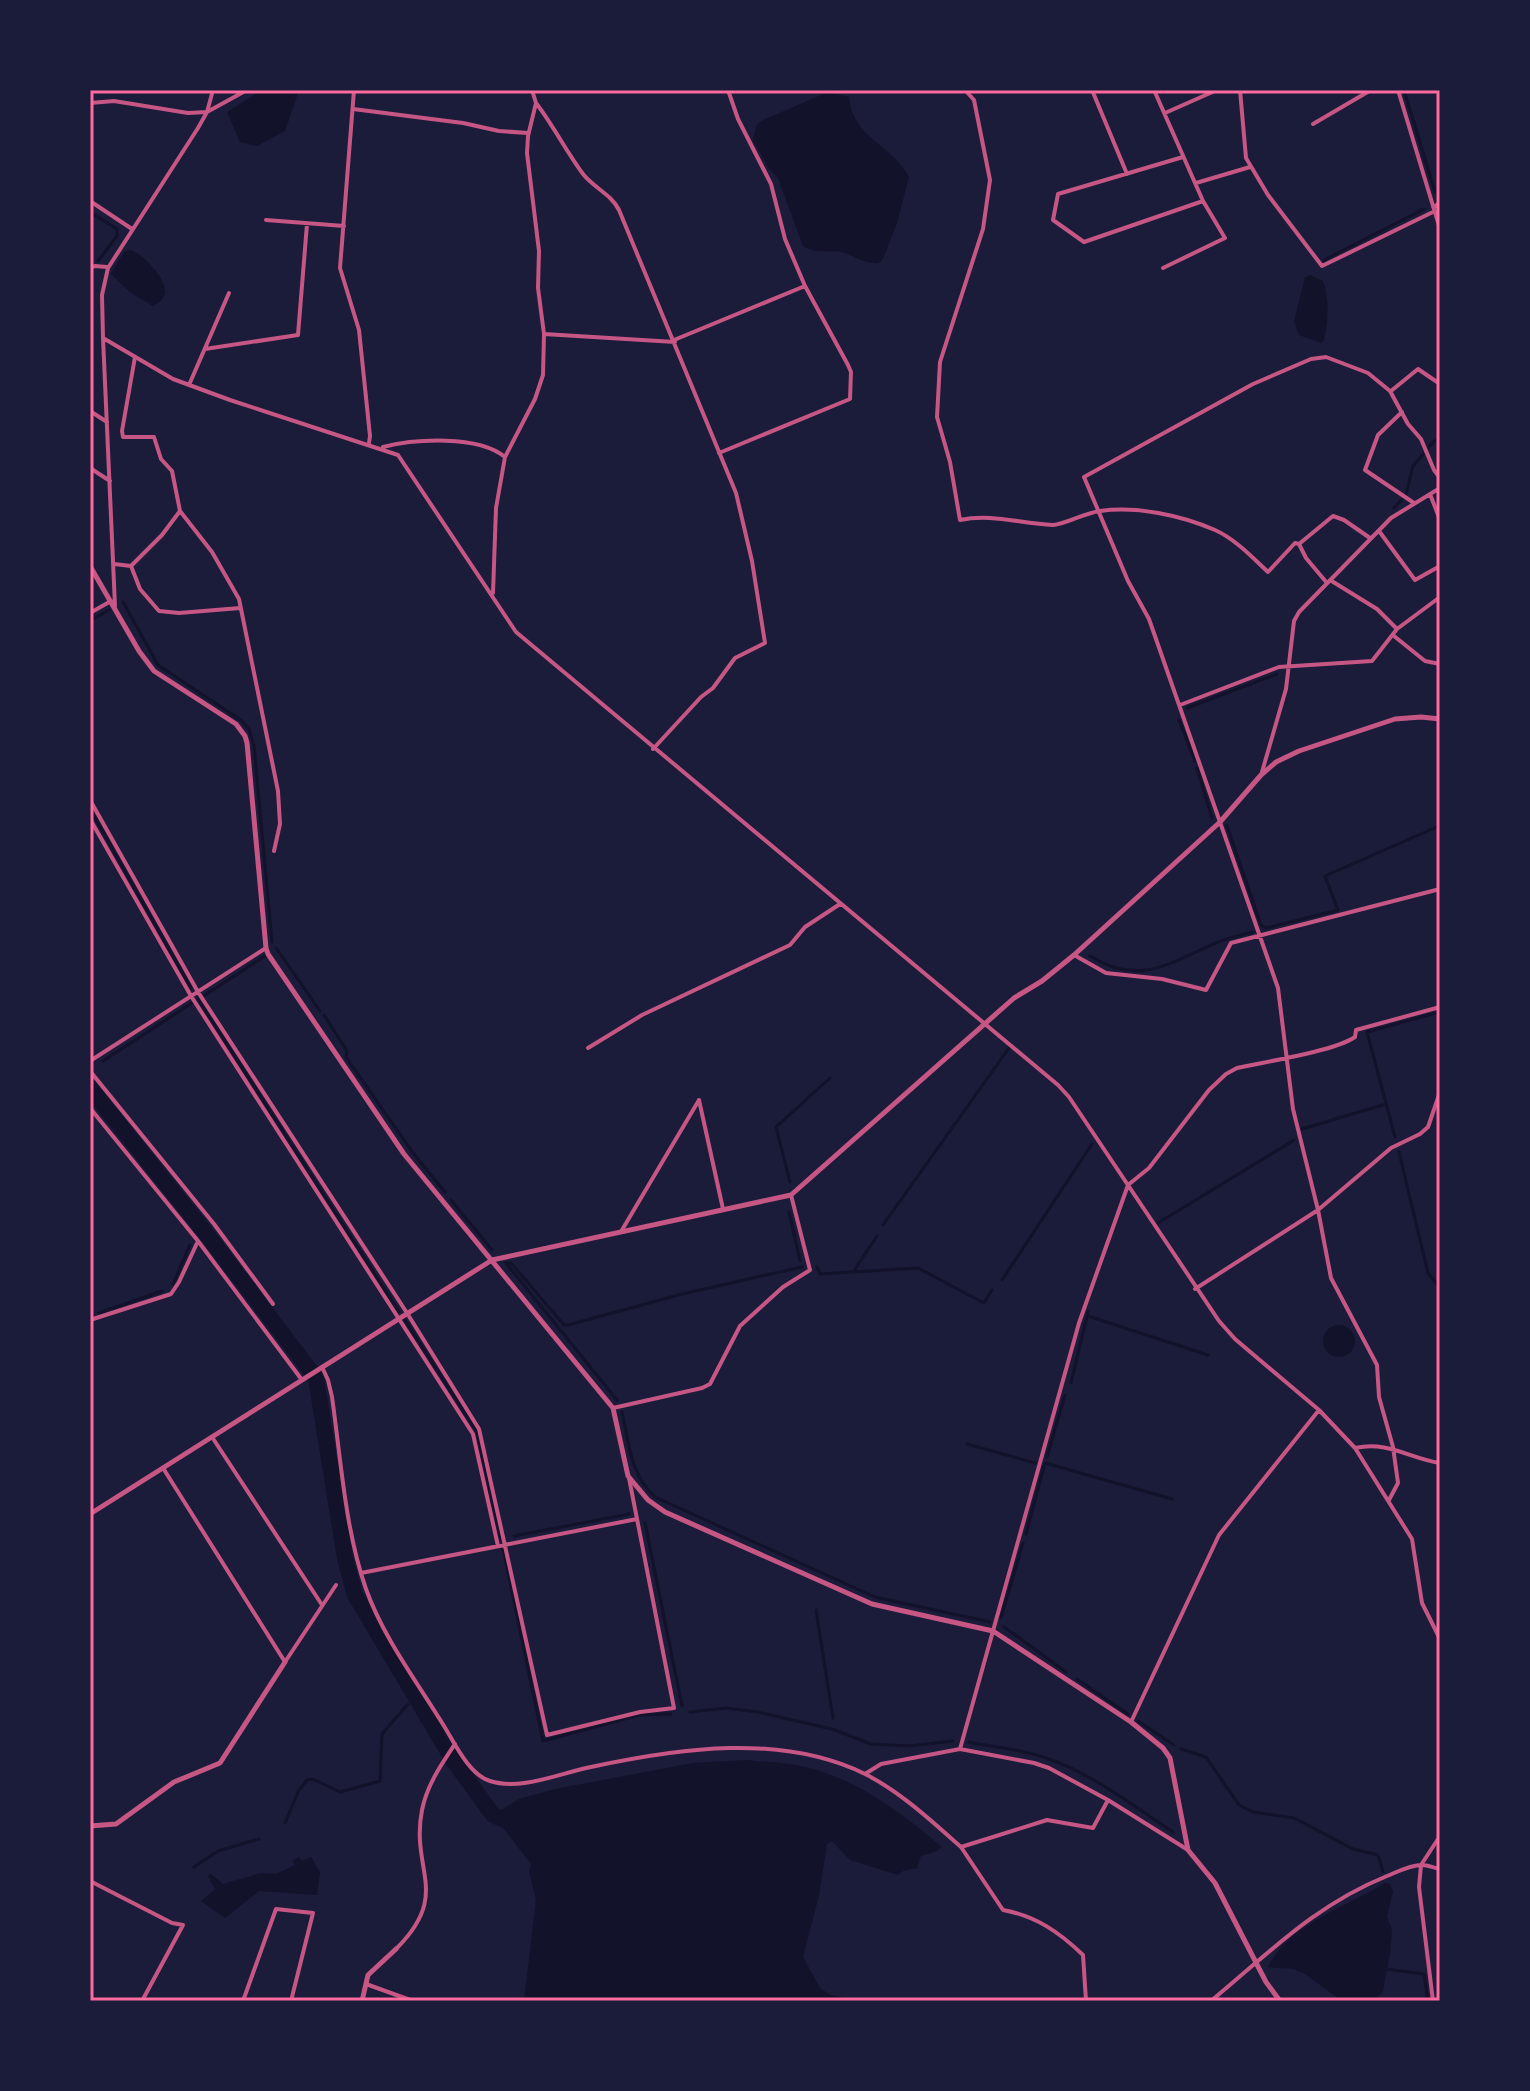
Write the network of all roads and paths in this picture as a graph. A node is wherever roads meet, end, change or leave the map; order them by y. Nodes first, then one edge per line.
1 (213, 90) edge
2 (247, 90) edge
3 (354, 90) edge
4 (532, 90) edge
5 (728, 90) edge
6 (965, 90) edge
7 (1092, 90) edge
8 (1154, 90) edge
9 (1217, 90) edge
10 (1240, 90) edge
11 (1371, 90) edge
12 (1398, 90) edge
13 (90, 103) edge
14 (536, 103) junction
15 (353, 109) junction
16 (207, 112) junction
17 (1165, 113) junction
18 (1313, 124) dead end
19 (528, 133) junction
20 (1183, 157) junction
21 (1250, 167) junction
22 (1127, 174) junction
23 (1196, 183) junction
24 (90, 201) edge
25 (1203, 201) junction
26 (1436, 208) edge
27 (266, 220) dead end
28 (307, 224) junction
29 (344, 226) junction
30 (132, 229) junction
31 (1440, 229) edge
32 (90, 268) edge
33 (108, 268) junction
34 (1163, 268) dead end
35 (805, 286) junction
36 (229, 293) dead end
37 (544, 334) junction
38 (103, 338) junction
39 (674, 341) junction
40 (205, 349) junction
41 (135, 357) junction
42 (1440, 384) edge
43 (189, 385) junction
44 (1390, 391) junction
45 (90, 411) edge
46 (1402, 412) junction
47 (107, 422) junction
48 (368, 444) junction
49 (382, 447) junction
50 (719, 453) junction
51 (505, 457) junction
52 (90, 468) edge
53 (1440, 478) edge
54 (110, 481) junction
55 (1440, 488) edge
56 (1430, 494) junction
57 (1414, 503) junction
58 (180, 511) junction
59 (1097, 512) junction
60 (1440, 520) edge
61 (1379, 530) junction
62 (1370, 538) junction
63 (1299, 544) junction
64 (114, 564) junction
65 (90, 566) edge
66 (131, 566) junction
67 (1440, 566) edge
68 (1328, 582) junction
69 (493, 595) junction
70 (1440, 597) edge
71 (113, 603) junction
72 (240, 608) junction
73 (90, 613) edge
74 (1397, 629) junction
75 (1394, 636) junction
76 (1440, 664) edge
77 (1288, 666) junction
78 (1180, 705) junction
79 (1440, 719) edge
80 (653, 749) junction
81 (1261, 775) junction
82 (90, 800) edge
83 (90, 819) edge
84 (1220, 822) junction
85 (274, 851) dead end
86 (1440, 889) edge
87 (841, 903) junction
88 (1261, 935) junction
89 (266, 948) junction
90 (1074, 955) junction
91 (198, 992) junction
92 (191, 996) junction
93 (1440, 1007) edge
94 (985, 1023) junction
95 (588, 1048) dead end
96 (1286, 1056) junction
97 (90, 1061) edge
98 (90, 1071) edge
99 (1440, 1092) edge
100 (90, 1108) edge
101 (1128, 1185) junction
102 (791, 1195) junction
103 (723, 1209) junction
104 (1318, 1210) junction
105 (622, 1230) junction
106 (198, 1241) junction
107 (492, 1260) junction
108 (1195, 1289) junction
109 (273, 1304) dead end
110 (407, 1313) junction
111 (398, 1318) junction
112 (90, 1320) edge
113 (320, 1368) junction
114 (303, 1379) junction
115 (613, 1408) junction
116 (1319, 1410) junction
117 (212, 1437) junction
118 (1393, 1447) junction
119 (1355, 1448) junction
120 (1440, 1463) edge
121 (163, 1468) junction
122 (628, 1476) junction
123 (1389, 1500) junction
124 (90, 1514) edge
125 (637, 1519) junction
126 (506, 1544) junction
127 (498, 1546) junction
128 (361, 1573) junction
129 (336, 1585) dead end
130 (322, 1605) junction
131 (993, 1631) junction
132 (1440, 1639) edge
133 (285, 1662) junction
134 (1131, 1722) junction
135 (455, 1744) junction
136 (960, 1749) junction
137 (865, 1774) junction
138 (1108, 1800) junction
139 (90, 1826) edge
140 (1440, 1836) edge
141 (961, 1847) junction
142 (1188, 1850) junction
143 (1421, 1865) junction
144 (1440, 1869) edge
145 (90, 1881) edge
146 (396, 1949) joint
147 (1257, 1964) junction
148 (365, 1984) junction
149 (142, 2001) edge
150 (243, 2001) edge
151 (291, 2001) edge
152 (362, 2001) edge
153 (413, 2001) edge
154 (1086, 2001) edge
155 (1211, 2001) edge
156 (1280, 2001) edge
157 (1433, 2001) edge

1 - 16 street
2 - 16 street
3 - 15 street
4 - 14 street
5 - 35 street
6 - 59 street
7 - 22 street
8 - 17 street
9 - 17 street
10 - 21 street
11 - 18 street
12 - 26 street
13 - 16 street
14 - 19 street
14 - 39 street
15 - 19 street
15 - 29 street
16 - 30 street
17 - 20 street
19 - 37 street
20 - 22 street
20 - 23 street
21 - 23 street
21 - 26 street
22 - 25 street
23 - 25 street
24 - 30 street
25 - 34 street
26 - 31 street
27 - 28 street
28 - 29 street
28 - 40 street
29 - 48 street
30 - 33 street
32 - 33 street
33 - 38 street
35 - 39 street
35 - 50 street
36 - 40 street
37 - 39 street
37 - 51 street
38 - 41 street
38 - 47 street
39 - 50 street
40 - 43 street
41 - 43 street
41 - 58 street
42 - 44 street
43 - 48 street
44 - 46 street
44 - 59 street
45 - 47 street
46 - 53 street
46 - 57 street
47 - 54 street
48 - 49 street
49 - 51 street
49 - 69 street
50 - 80 street
51 - 69 street
52 - 54 street
54 - 64 street
55 - 56 street
56 - 57 street
56 - 60 street
57 - 61 street
58 - 66 street
58 - 72 street
59 - 63 street
59 - 78 street
61 - 62 street
61 - 67 street
62 - 63 street
62 - 68 street
63 - 68 street
64 - 66 street
64 - 71 street
65 - 71 street
66 - 72 street
68 - 74 street
68 - 77 street
69 - 80 street
70 - 74 street
71 - 73 street
71 - 89 street
72 - 85 street
74 - 75 street
75 - 76 street
75 - 77 street
77 - 78 street
77 - 81 street
78 - 84 street
79 - 81 street
80 - 87 street
81 - 84 street
82 - 91 street
83 - 92 street
84 - 88 street
84 - 90 street
86 - 88 street
87 - 94 street
87 - 95 street
88 - 90 street
88 - 96 street
89 - 91 street
89 - 107 street
90 - 94 street
91 - 92 street
91 - 110 street
92 - 97 street
92 - 111 street
93 - 96 street
94 - 101 street
94 - 102 street
96 - 101 street
96 - 104 street
98 - 109 street
99 - 104 street
100 - 106 street
101 - 108 street
101 - 131 street
102 - 103 street
102 - 115 street
103 - 105 street
103 - 105 street
104 - 108 street
104 - 118 street
105 - 107 street
106 - 112 street
106 - 114 street
107 - 110 street
107 - 115 street
108 - 116 street
110 - 111 street
110 - 126 street
111 - 113 street
111 - 127 street
113 - 114 street
113 - 128 street
114 - 117 street
115 - 122 street
116 - 119 street
116 - 134 street
117 - 121 street
117 - 130 street
118 - 119 street
118 - 120 street
118 - 123 street
119 - 123 street
121 - 124 street
121 - 133 street
122 - 125 street
122 - 131 street
123 - 132 street
125 - 126 street
125 - 126 street
126 - 127 street
127 - 128 street
128 - 135 street
129 - 130 street
130 - 133 street
131 - 134 street
131 - 136 street
133 - 139 street
134 - 142 street
135 - 137 street
135 - 146 street
136 - 137 street
136 - 138 street
137 - 141 street
138 - 141 street
138 - 142 street
140 - 143 street
141 - 154 street
142 - 147 street
143 - 144 street
143 - 147 street
143 - 157 street
145 - 149 street
146 - 148 street
147 - 155 street
147 - 156 street
148 - 152 street
148 - 153 street
150 - 151 street

